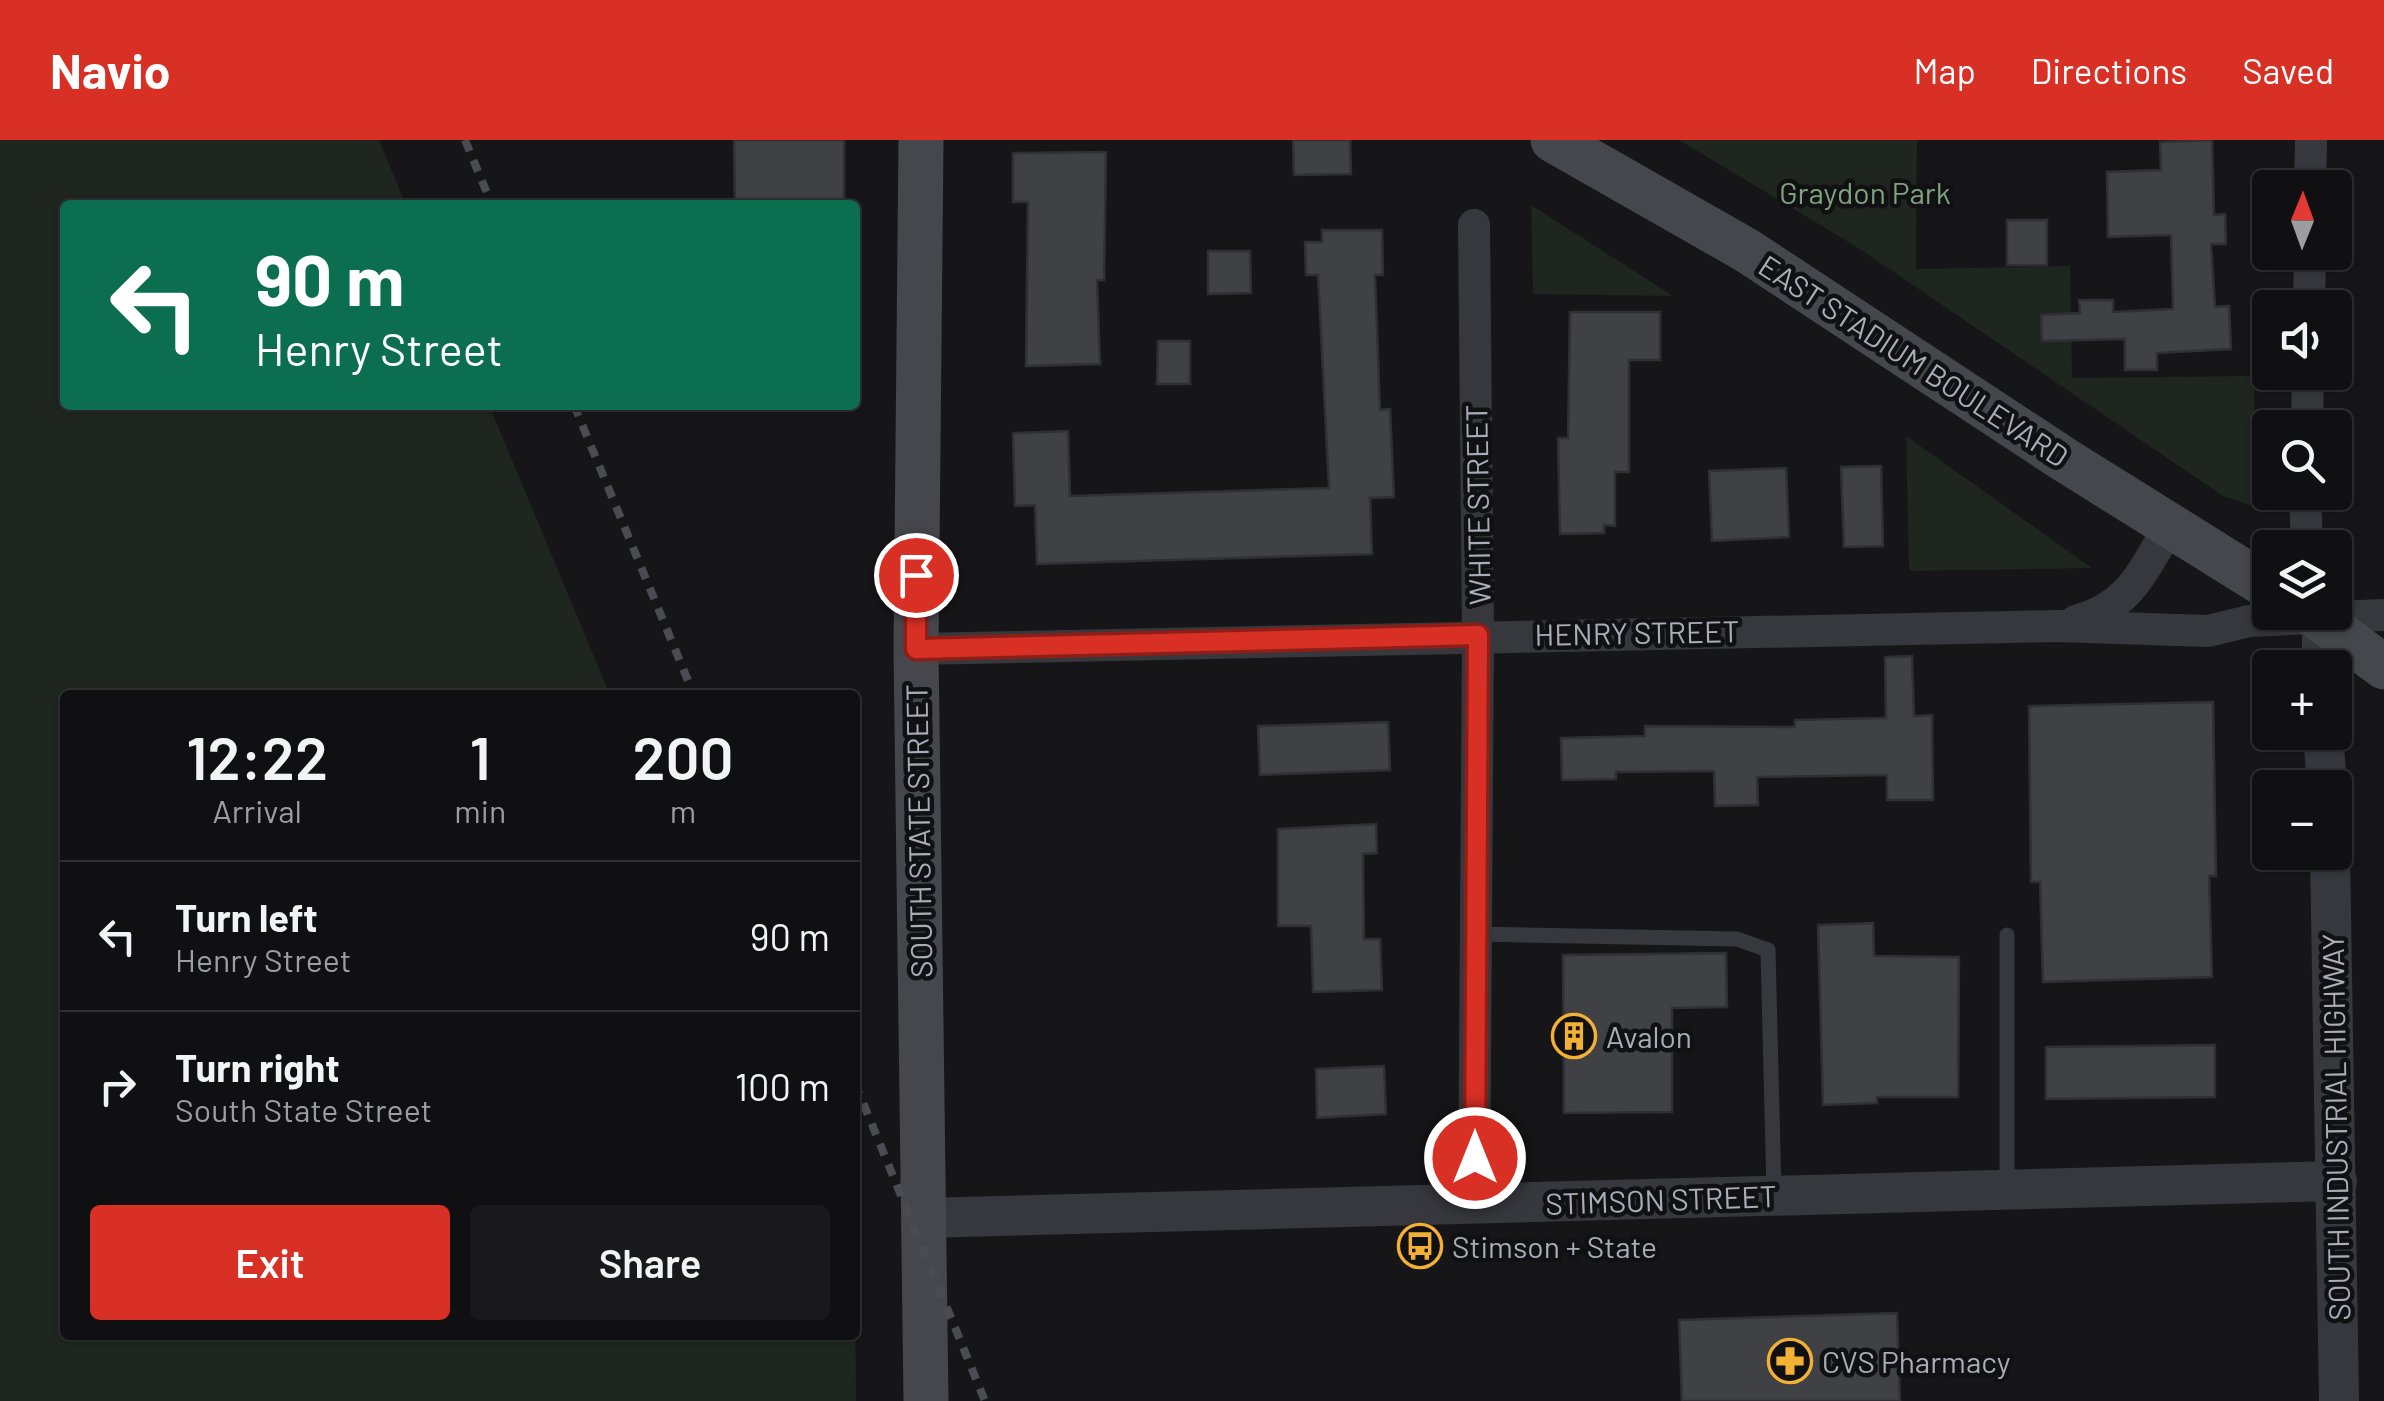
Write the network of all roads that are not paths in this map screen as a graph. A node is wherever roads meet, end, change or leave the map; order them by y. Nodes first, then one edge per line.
1 (921, 140) edge
2 (1553, 140) edge
3 (2311, 140) edge
4 (2310, 170) edge
5 (1474, 225) dead end
6 (2170, 526) junction
7 (2252, 577) edge
8 (2352, 616) edge
9 (2384, 616) edge
10 (2252, 621) edge
11 (2058, 626) junction
12 (2337, 630) edge
13 (1478, 635) junction
14 (916, 649) junction
15 (2384, 667) edge
16 (2330, 870) edge
17 (1476, 934) junction
18 (2006, 936) dead end
19 (2337, 1182) junction
20 (2007, 1190) junction
21 (1774, 1196) junction
22 (1474, 1204) junction
23 (924, 1218) junction
24 (926, 1401) edge
25 (2339, 1401) edge

1 - 14 main road, SOUTH STATE STREET
2 - 6 main road, EAST STADIUM BOULEVARD
3 - 4 street
5 - 13 street, WHITE STREET
6 - 7 main road, EAST STADIUM BOULEVARD
6 - 11 street, HENRY STREET
8 - 9 street, HENRY STREET
10 - 11 street, HENRY STREET
11 - 13 street, HENRY STREET
12 - 15 main road
13 - 14 street, HENRY STREET
13 - 17 street, WHITE STREET
14 - 23 main road, SOUTH STATE STREET
16 - 19 street, SOUTH INDUSTRIAL HIGHWAY
17 - 21 lane
17 - 22 street, WHITE STREET
18 - 20 lane
19 - 20 street, STIMSON STREET
19 - 25 street, SOUTH INDUSTRIAL HIGHWAY
20 - 21 street, STIMSON STREET
21 - 22 street, STIMSON STREET
22 - 23 street, STIMSON STREET
23 - 24 main road, SOUTH STATE STREET

